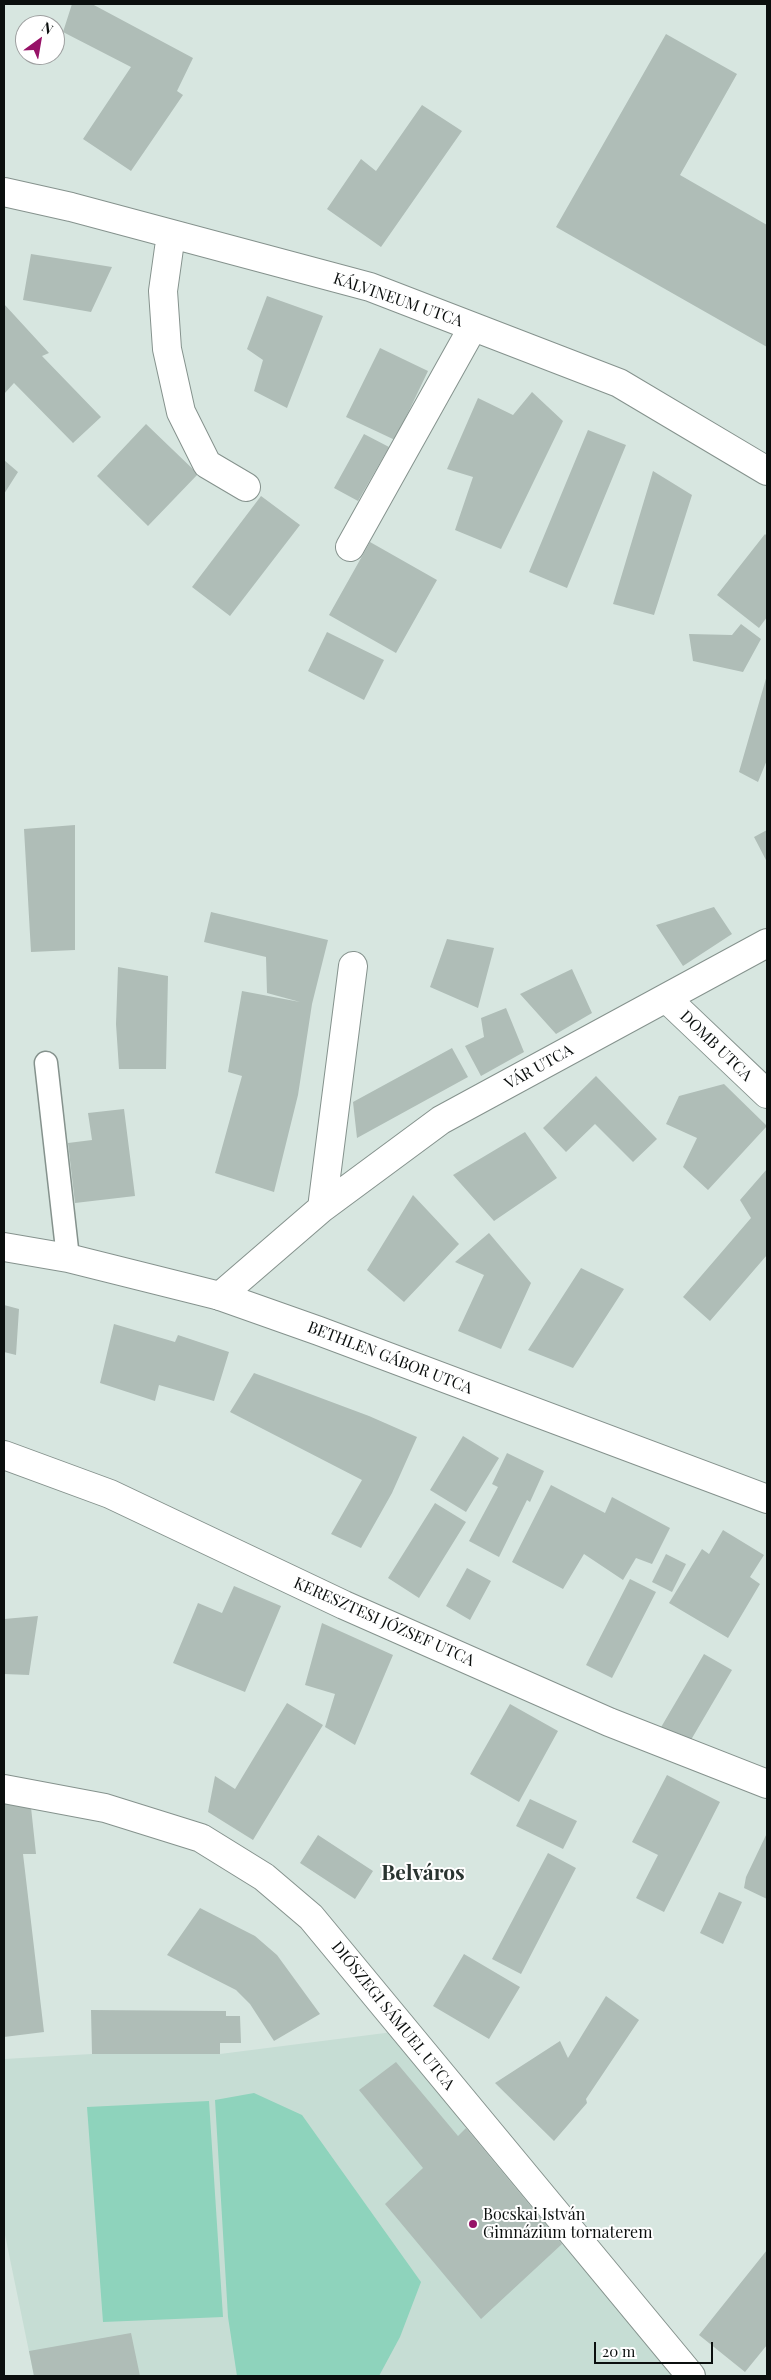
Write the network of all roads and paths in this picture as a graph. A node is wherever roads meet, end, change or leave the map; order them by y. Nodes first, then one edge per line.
1 (4, 192) edge
2 (171, 234) junction
3 (473, 327) junction
4 (767, 471) edge
5 (246, 487) dead end
6 (350, 547) dead end
7 (767, 943) edge
8 (353, 966) dead end
9 (666, 998) junction
10 (46, 1063) dead end
11 (767, 1094) edge
12 (322, 1208) junction
13 (4, 1247) edge
14 (68, 1258) junction
15 (220, 1296) junction
16 (4, 1455) edge
17 (767, 1499) edge
18 (767, 1784) edge
19 (4, 1789) edge
20 (690, 2376) edge

1 - 2 street, KÁLVINEUM UTCA
2 - 3 street, KÁLVINEUM UTCA
2 - 5 street
3 - 4 street, KÁLVINEUM UTCA
3 - 6 street
7 - 9 street, VÁR UTCA
8 - 12 street
9 - 11 street, DOMB UTCA
9 - 12 street, VÁR UTCA
10 - 14 lane
12 - 15 street, VÁR UTCA
13 - 14 street, BETHLEN GÁBOR UTCA
14 - 15 street, BETHLEN GÁBOR UTCA
15 - 17 street, BETHLEN GÁBOR UTCA
16 - 18 street, KERESZTESI JÓZSEF UTCA
19 - 20 street, DIÓSZEGI SÁMUEL UTCA

